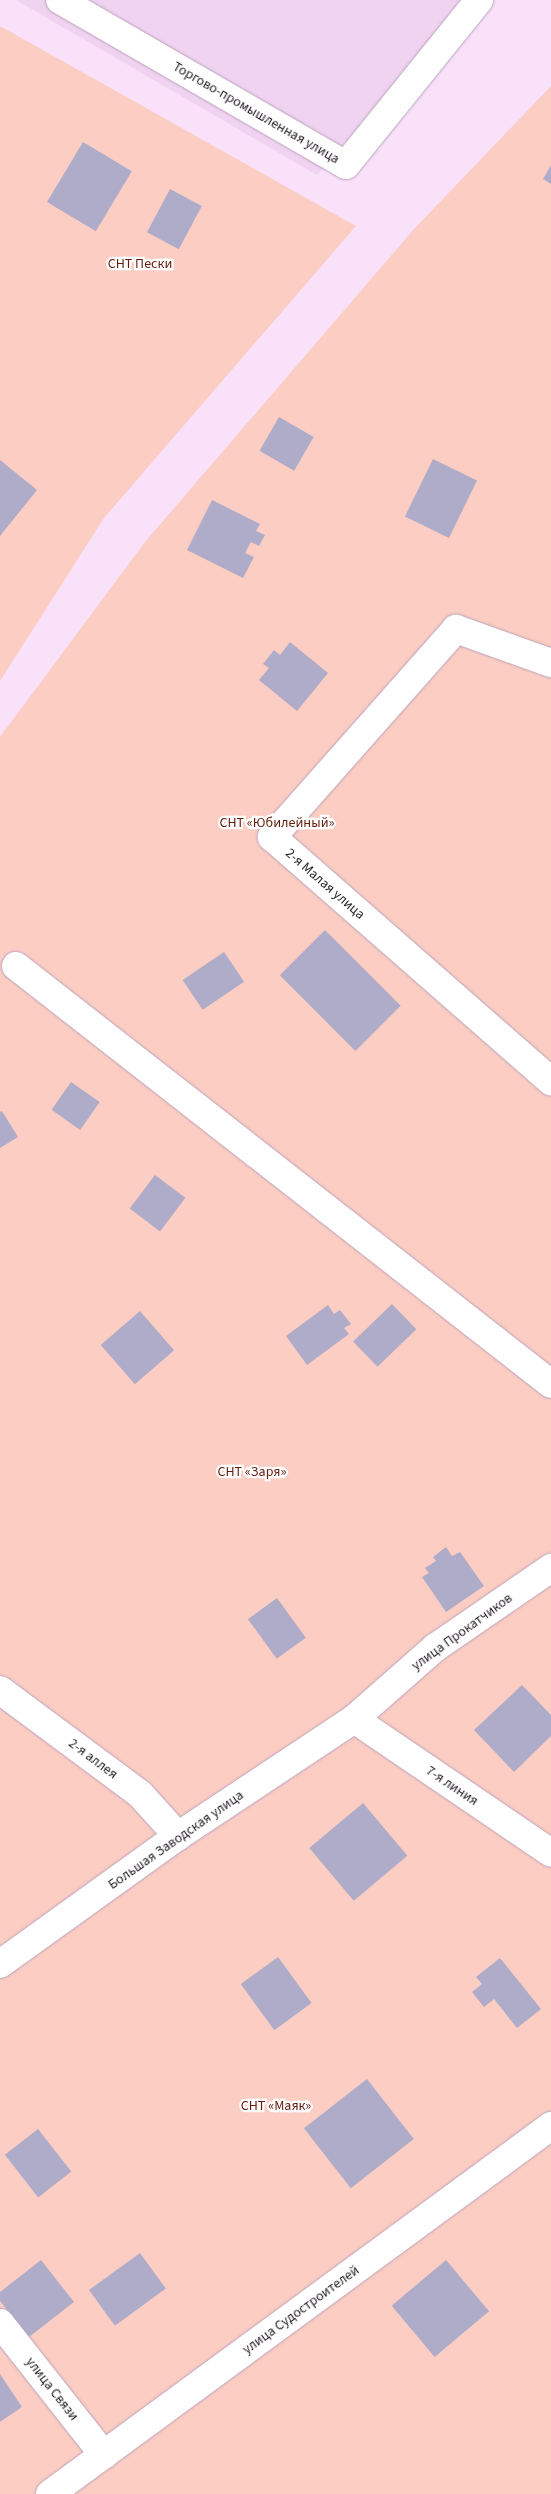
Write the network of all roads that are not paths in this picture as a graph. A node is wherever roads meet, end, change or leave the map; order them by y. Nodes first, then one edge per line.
1 (60, 0) edge
2 (479, 0) edge
3 (551, 664) edge
4 (16, 966) dead end
5 (551, 1081) edge
6 (551, 1384) edge
7 (551, 1568) edge
8 (0, 1690) edge
9 (354, 1718) junction
10 (178, 1836) junction
11 (551, 1853) edge
12 (0, 1964) edge
13 (551, 2126) edge
14 (0, 2323) edge
15 (104, 2455) junction
16 (50, 2494) edge

1 - 2 street, Торгово-промышленная улица
3 - 5 street, 2-я Малая улица
4 - 6 street
7 - 9 street, улица Прокатчиков
8 - 10 street, 2-я аллея
9 - 10 street, Большая Заводская улица
9 - 11 street, 7-я линия
10 - 12 street, Большая Заводская улица
13 - 15 street, улица Судостроителей
14 - 15 street, улица Связи
15 - 16 street, улица Судостроителей

